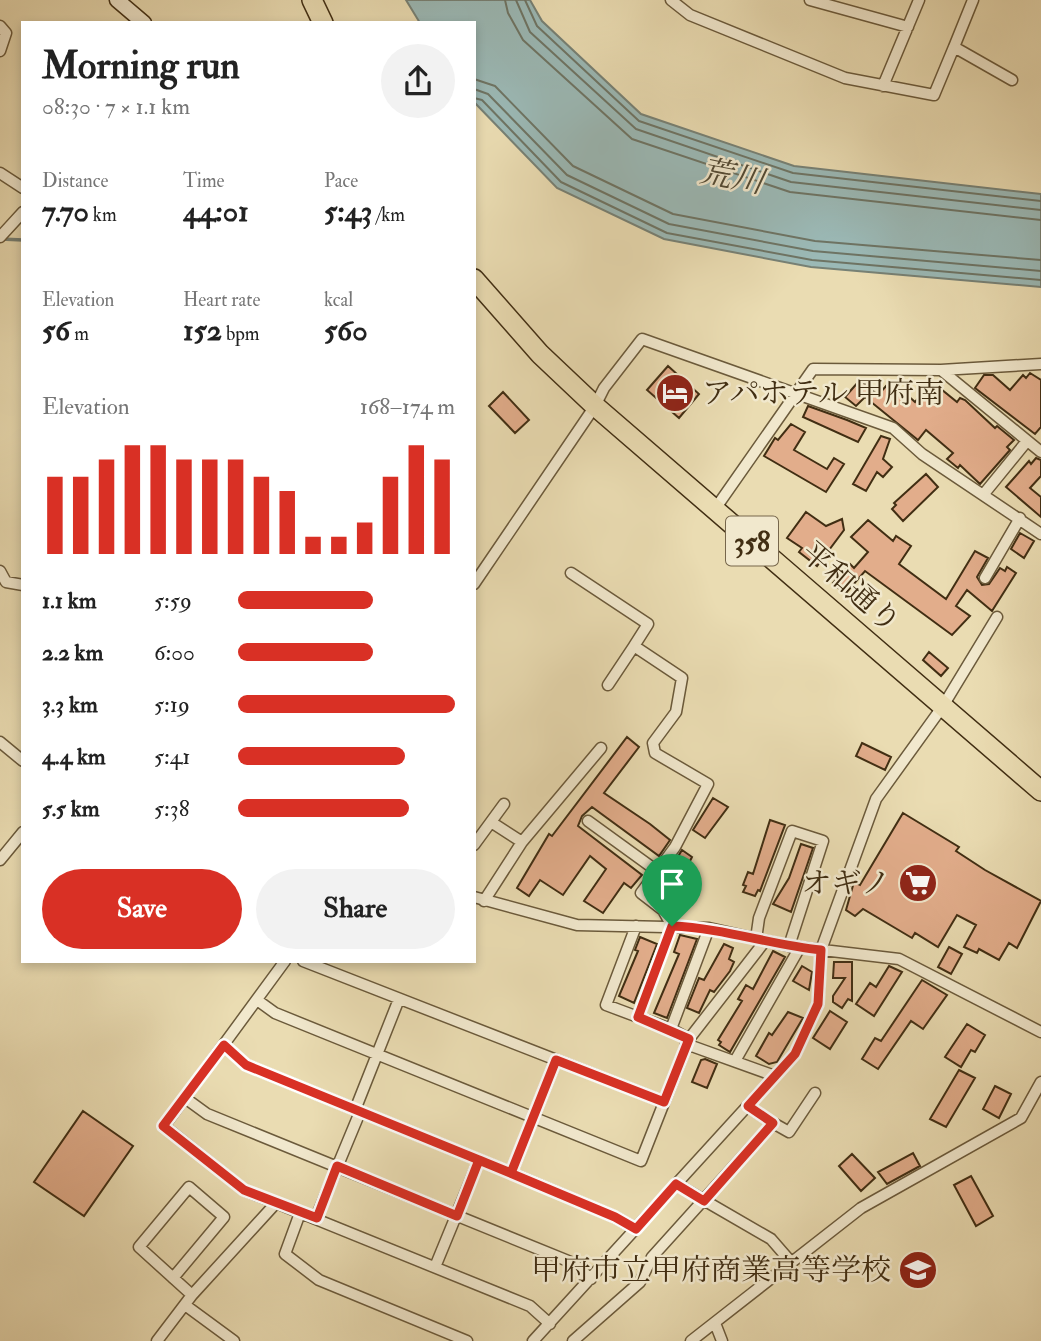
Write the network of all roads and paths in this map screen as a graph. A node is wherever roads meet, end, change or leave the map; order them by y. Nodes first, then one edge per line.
1 (117, 0) edge
2 (312, 0) edge
3 (671, 0) edge
4 (810, 0) edge
5 (919, 0) edge
6 (973, 0) edge
7 (142, 21) edge
8 (322, 21) edge
9 (0, 26) edge
10 (908, 27) junction
11 (954, 47) junction
12 (0, 51) edge
13 (1012, 80) dead end
14 (883, 86) junction
15 (0, 173) edge
16 (21, 187) edge
17 (21, 214) edge
18 (0, 237) edge
19 (476, 281) edge
20 (476, 295) edge
21 (499, 309) junction
22 (1039, 366) edge
23 (942, 370) junction
24 (796, 394) junction
25 (595, 406) junction
26 (1027, 441) junction
27 (1041, 452) edge
28 (983, 495) junction
29 (715, 509) junction
30 (1020, 518) junction
31 (1041, 534) edge
32 (0, 571) edge
33 (572, 573) dead end
34 (985, 578) dead end
35 (476, 581) edge
36 (21, 585) edge
37 (997, 617) dead end
38 (634, 646) junction
39 (608, 685) dead end
40 (943, 706) junction
41 (0, 743) edge
42 (601, 748) dead end
43 (21, 759) edge
44 (1041, 791) edge
45 (504, 804) dead end
46 (588, 821) dead end
47 (491, 822) junction
48 (21, 834) edge
49 (476, 842) edge
50 (522, 842) junction
51 (0, 860) edge
52 (657, 871) junction
53 (479, 899) edge
54 (636, 926) junction
55 (672, 926) junction
56 (709, 928) junction
57 (760, 940) junction
58 (794, 947) junction
59 (821, 950) junction
60 (284, 963) edge
61 (308, 963) edge
62 (399, 999) junction
63 (257, 1000) junction
64 (638, 1017) junction
65 (671, 1029) junction
66 (1041, 1031) edge
67 (687, 1041) junction
68 (224, 1045) junction
69 (377, 1055) junction
70 (556, 1060) junction
71 (736, 1061) junction
72 (775, 1076) junction
73 (1041, 1082) edge
74 (815, 1093) dead end
75 (185, 1098) junction
76 (664, 1102) junction
77 (748, 1106) junction
78 (357, 1111) junction
79 (534, 1119) junction
80 (773, 1123) junction
81 (479, 1160) junction
82 (337, 1166) junction
83 (511, 1173) junction
84 (676, 1184) junction
85 (704, 1201) junction
86 (276, 1203) junction
87 (300, 1213) junction
88 (457, 1216) junction
89 (317, 1218) junction
90 (636, 1229) junction
91 (791, 1262) junction
92 (435, 1267) junction
93 (173, 1278) junction
94 (591, 1279) junction
95 (188, 1300) junction
96 (715, 1323) junction
97 (550, 1324) junction
98 (538, 1340) edge
99 (157, 1341) edge
100 (234, 1341) edge
101 (467, 1341) edge
102 (573, 1341) edge
103 (691, 1341) edge
104 (722, 1341) edge

1 - 7 street
2 - 8 highway
3 - 14 street
4 - 10 street
5 - 10 street
6 - 11 street
9 - 12 street
10 - 14 street
11 - 13 street
11 - 14 street
15 - 16 street
17 - 18 street
19 - 21 highway, 平和通り / 358
20 - 21 street
21 - 25 highway, 平和通り / 358
22 - 23 street
23 - 24 street
23 - 26 street
24 - 25 street
24 - 28 street
24 - 29 street
25 - 29 highway, 平和通り / 358
25 - 35 street
26 - 27 street
26 - 28 street
28 - 30 street
29 - 40 highway, 平和通り / 358
30 - 31 street
30 - 34 street
32 - 36 street
33 - 38 street
37 - 40 street
38 - 39 street
38 - 52 street
40 - 44 highway, 平和通り / 358
40 - 59 street
41 - 43 street
42 - 50 street
45 - 47 street
46 - 52 street
47 - 49 street
47 - 50 street
48 - 51 street
50 - 53 street
52 - 55 street
53 - 54 street
54 - 55 street
54 - 64 street
55 - 56 street
55 - 64 street
56 - 57 street
56 - 65 street
57 - 58 street
57 - 58 street
57 - 67 street
58 - 59 street
58 - 71 street
59 - 66 street
59 - 72 street
60 - 63 street
61 - 62 street
62 - 69 street
62 - 70 street
63 - 68 street
63 - 69 street
64 - 65 street
65 - 67 street
67 - 71 street
67 - 76 street
68 - 75 street
68 - 78 street
69 - 78 street
69 - 79 street
70 - 76 street
70 - 79 street
71 - 72 street
72 - 77 street
73 - 91 street
74 - 80 street
75 - 82 street
75 - 86 street
76 - 79 street
77 - 80 street
77 - 84 street
78 - 81 street
78 - 82 street
79 - 83 street
80 - 85 street
81 - 83 street
81 - 88 street
82 - 88 street
82 - 89 street
83 - 90 street
84 - 85 street
84 - 90 street
85 - 91 street
85 - 102 street
86 - 87 street
86 - 95 street
87 - 89 street
87 - 101 street
88 - 92 street
88 - 94 street
89 - 92 street
90 - 94 street
91 - 96 street
92 - 97 street
93 - 93 street
93 - 95 street
94 - 97 street
95 - 99 street
95 - 100 street
96 - 103 street
96 - 104 street
97 - 98 street

